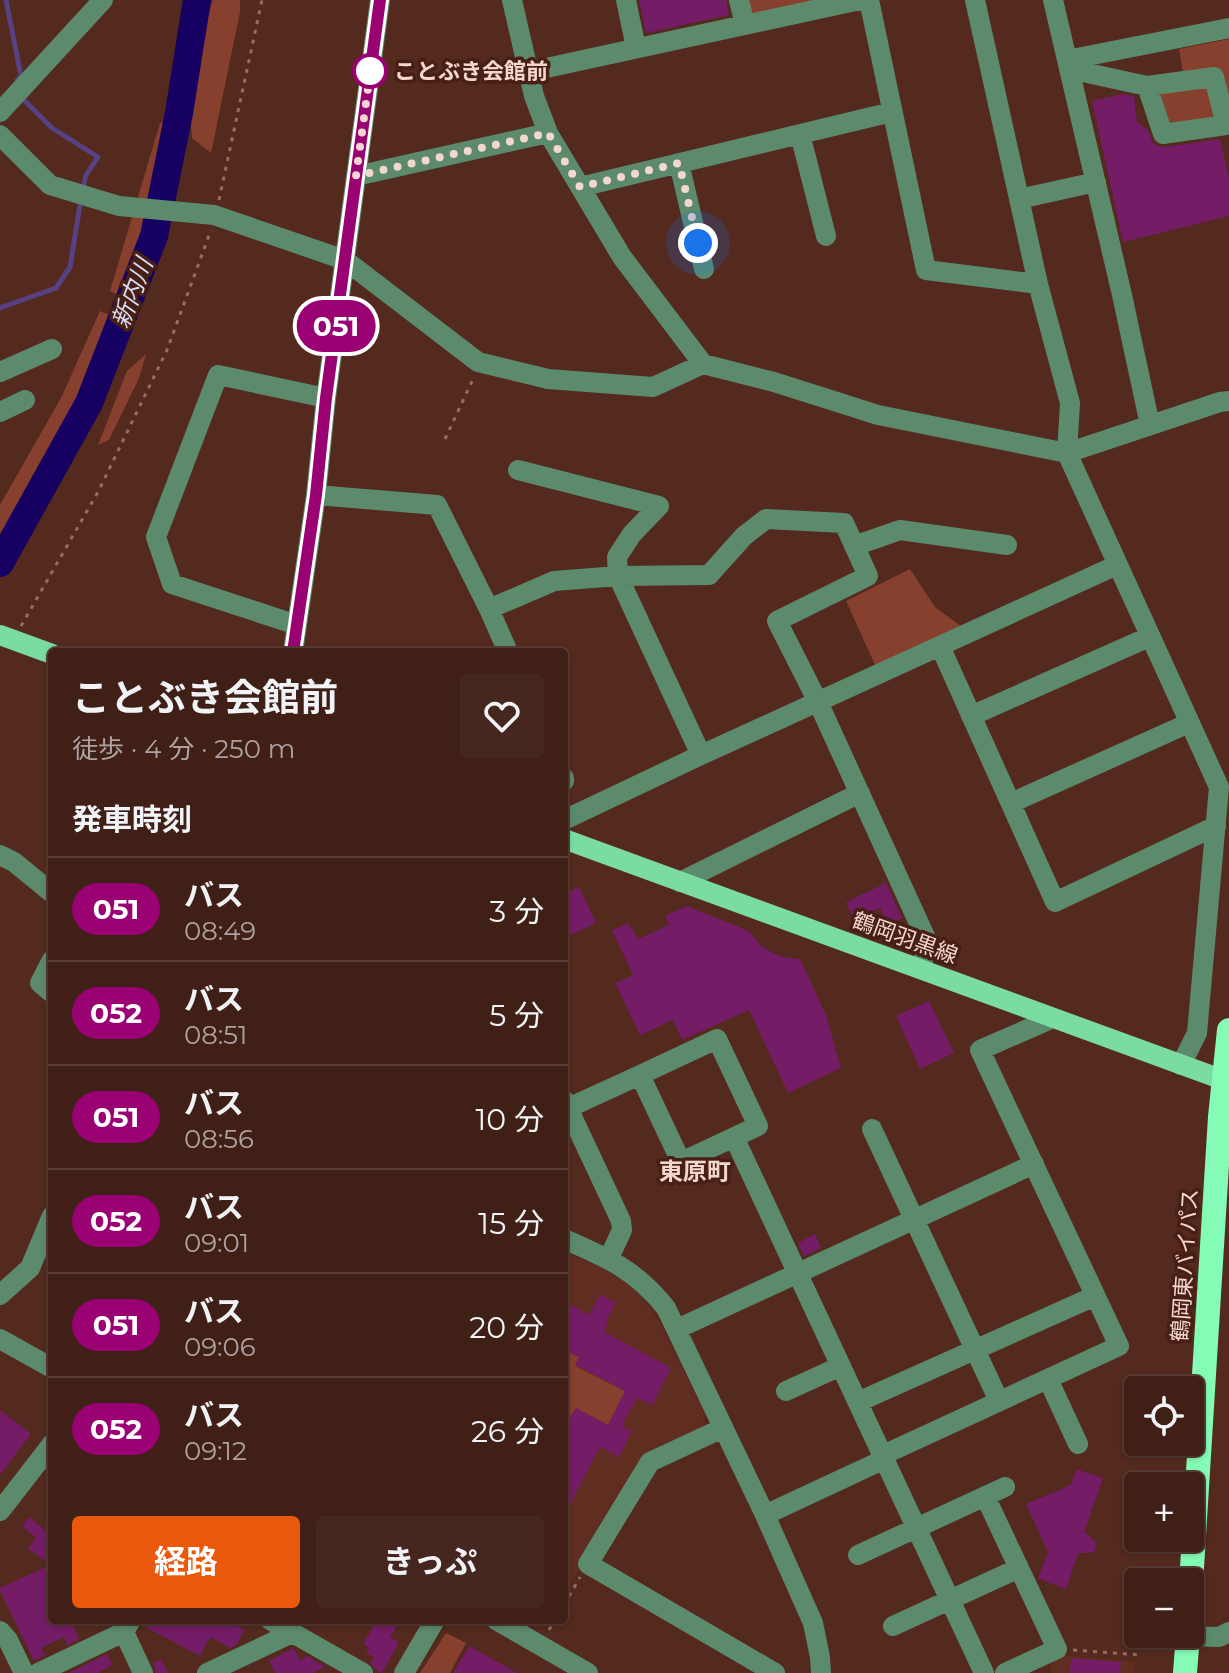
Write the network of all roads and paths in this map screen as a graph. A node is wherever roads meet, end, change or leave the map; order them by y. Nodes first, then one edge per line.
1 (103, 0) edge
2 (262, 0) edge
3 (380, 0) edge
4 (512, 0) edge
5 (626, 0) edge
6 (739, 0) edge
7 (860, 0) edge
8 (869, 0) edge
9 (975, 0) edge
10 (1053, 0) edge
11 (745, 25) junction
12 (1229, 28) edge
13 (636, 48) junction
14 (1068, 64) junction
15 (528, 72) junction
16 (1147, 86) dead end
17 (0, 112) edge
18 (892, 112) junction
19 (548, 133) junction
20 (800, 134) junction
21 (0, 135) edge
22 (679, 163) junction
23 (356, 176) junction
24 (1096, 182) junction
25 (580, 187) junction
26 (1019, 199) junction
27 (215, 215) junction
28 (826, 236) dead end
29 (345, 260) junction
30 (704, 269) dead end
31 (1038, 284) junction
32 (52, 349) dead end
33 (481, 363) junction
34 (703, 364) junction
35 (0, 372) edge
36 (326, 398) junction
37 (25, 400) dead end
38 (1229, 401) edge
39 (0, 412) edge
40 (1150, 425) junction
41 (445, 439) dead end
42 (1067, 453) junction
43 (518, 470) dead end
44 (316, 495) junction
45 (1007, 545) dead end
46 (854, 546) junction
47 (1117, 565) junction
48 (618, 576) junction
49 (489, 609) junction
50 (297, 625) junction
51 (1149, 637) junction
52 (7, 638) edge
53 (940, 646) junction
54 (294, 648) edge
55 (506, 648) edge
56 (48, 653) edge
57 (818, 702) junction
58 (971, 716) junction
59 (1189, 723) junction
60 (701, 755) junction
61 (860, 793) junction
62 (1011, 803) junction
63 (568, 818) edge
64 (1216, 826) junction
65 (568, 840) edge
66 (0, 855) edge
67 (680, 882) junction
68 (48, 890) edge
69 (48, 968) edge
70 (920, 969) junction
71 (48, 990) edge
72 (1053, 1018) junction
73 (1229, 1030) edge
74 (1181, 1065) junction
75 (640, 1075) junction
76 (1226, 1081) edge
77 (568, 1103) edge
78 (568, 1108) edge
79 (872, 1129) dead end
80 (734, 1137) junction
81 (1034, 1164) junction
82 (914, 1219) junction
83 (48, 1225) edge
84 (568, 1241) edge
85 (609, 1258) junction
86 (798, 1273) junction
87 (0, 1295) edge
88 (1095, 1296) junction
89 (677, 1329) junction
90 (0, 1339) edge
91 (975, 1349) junction
92 (48, 1366) edge
93 (841, 1366) junction
94 (1048, 1379) junction
95 (786, 1391) dead end
96 (999, 1401) junction
97 (858, 1402) junction
98 (723, 1428) junction
99 (1078, 1444) dead end
100 (48, 1449) edge
101 (884, 1457) junction
102 (1005, 1487) dead end
103 (985, 1496) junction
104 (0, 1511) edge
105 (765, 1515) junction
106 (917, 1528) junction
107 (858, 1555) dead end
108 (588, 1564) junction
109 (1019, 1568) junction
110 (1192, 1568) edge
111 (568, 1598) edge
112 (950, 1600) junction
113 (277, 1624) edge
114 (433, 1624) edge
115 (503, 1624) edge
116 (553, 1624) edge
117 (128, 1626) edge
118 (893, 1626) dead end
119 (549, 1630) dead end
120 (0, 1631) edge
121 (1229, 1632) edge
122 (292, 1633) junction
123 (1204, 1636) edge
124 (1187, 1648) edge
125 (1057, 1649) junction
126 (1142, 1655) dead end
127 (24, 1673) edge
128 (38, 1673) edge
129 (143, 1673) edge
130 (207, 1673) edge
131 (363, 1673) edge
132 (404, 1673) edge
133 (588, 1673) edge
134 (775, 1673) edge
135 (821, 1673) edge
136 (984, 1673) edge
137 (1005, 1673) edge
138 (1185, 1673) edge

1 - 17 street
2 - 27 path
3 - 23 street
4 - 15 street
5 - 13 street
6 - 11 street
7 - 11 street
8 - 18 street
9 - 26 street
10 - 14 street
11 - 13 street
12 - 14 street
13 - 15 street
14 - 16 street
14 - 24 street
15 - 19 street
18 - 20 street
18 - 31 street
19 - 23 street
19 - 25 street
20 - 22 street
20 - 28 street
21 - 27 street
22 - 25 street
22 - 30 street
23 - 29 street
24 - 26 street
24 - 40 street
25 - 34 street
26 - 31 street
27 - 29 street
27 - 52 path
29 - 33 street
29 - 36 street
31 - 42 street
32 - 35 street
33 - 34 street
33 - 41 path
34 - 42 street
36 - 44 street
36 - 50 street
37 - 39 street
38 - 40 street
40 - 42 street
42 - 47 street
43 - 48 street
44 - 49 street
44 - 50 street
45 - 46 street
46 - 48 street
46 - 57 street
47 - 51 street
47 - 53 street
48 - 49 street
48 - 60 street
49 - 55 street
50 - 54 street
51 - 58 street
51 - 59 street
52 - 56 main road
53 - 57 street
53 - 58 street
57 - 60 street
57 - 61 street
58 - 62 street
59 - 62 street
59 - 64 street
60 - 63 street
61 - 67 street
61 - 70 street
62 - 64 street
64 - 74 street
65 - 67 main road, 鶴岡羽黒線
66 - 68 street
67 - 70 main road, 鶴岡羽黒線
69 - 71 street
70 - 72 main road, 鶴岡羽黒線
72 - 74 main road, 鶴岡羽黒線
72 - 81 street
73 - 76 highway, 鶴岡東バイパス
74 - 76 main road, 鶴岡羽黒線
75 - 77 street
75 - 80 street
75 - 80 street
76 - 110 highway, 鶴岡東バイパス
78 - 85 street
79 - 82 street
80 - 86 street
81 - 82 street
81 - 88 street
82 - 86 street
82 - 91 street
83 - 87 street
84 - 85 street
85 - 89 street
86 - 89 street
86 - 93 street
88 - 91 street
88 - 94 street
89 - 98 street
90 - 92 street
91 - 96 street
91 - 97 street
93 - 95 street
93 - 97 street
94 - 96 street
94 - 99 street
96 - 101 street
97 - 101 street
98 - 105 street
98 - 108 street
100 - 104 street
101 - 105 street
101 - 106 street
102 - 103 street
103 - 106 street
103 - 109 street
105 - 135 street
106 - 107 street
106 - 112 street
108 - 111 path
108 - 134 street
109 - 112 street
109 - 125 street
112 - 118 street
112 - 136 street
113 - 122 street
114 - 132 street
115 - 133 street
116 - 119 path
117 - 128 street
117 - 129 street
120 - 127 street
121 - 123 street
122 - 130 street
122 - 131 street
124 - 138 highway
125 - 126 path
125 - 137 street

